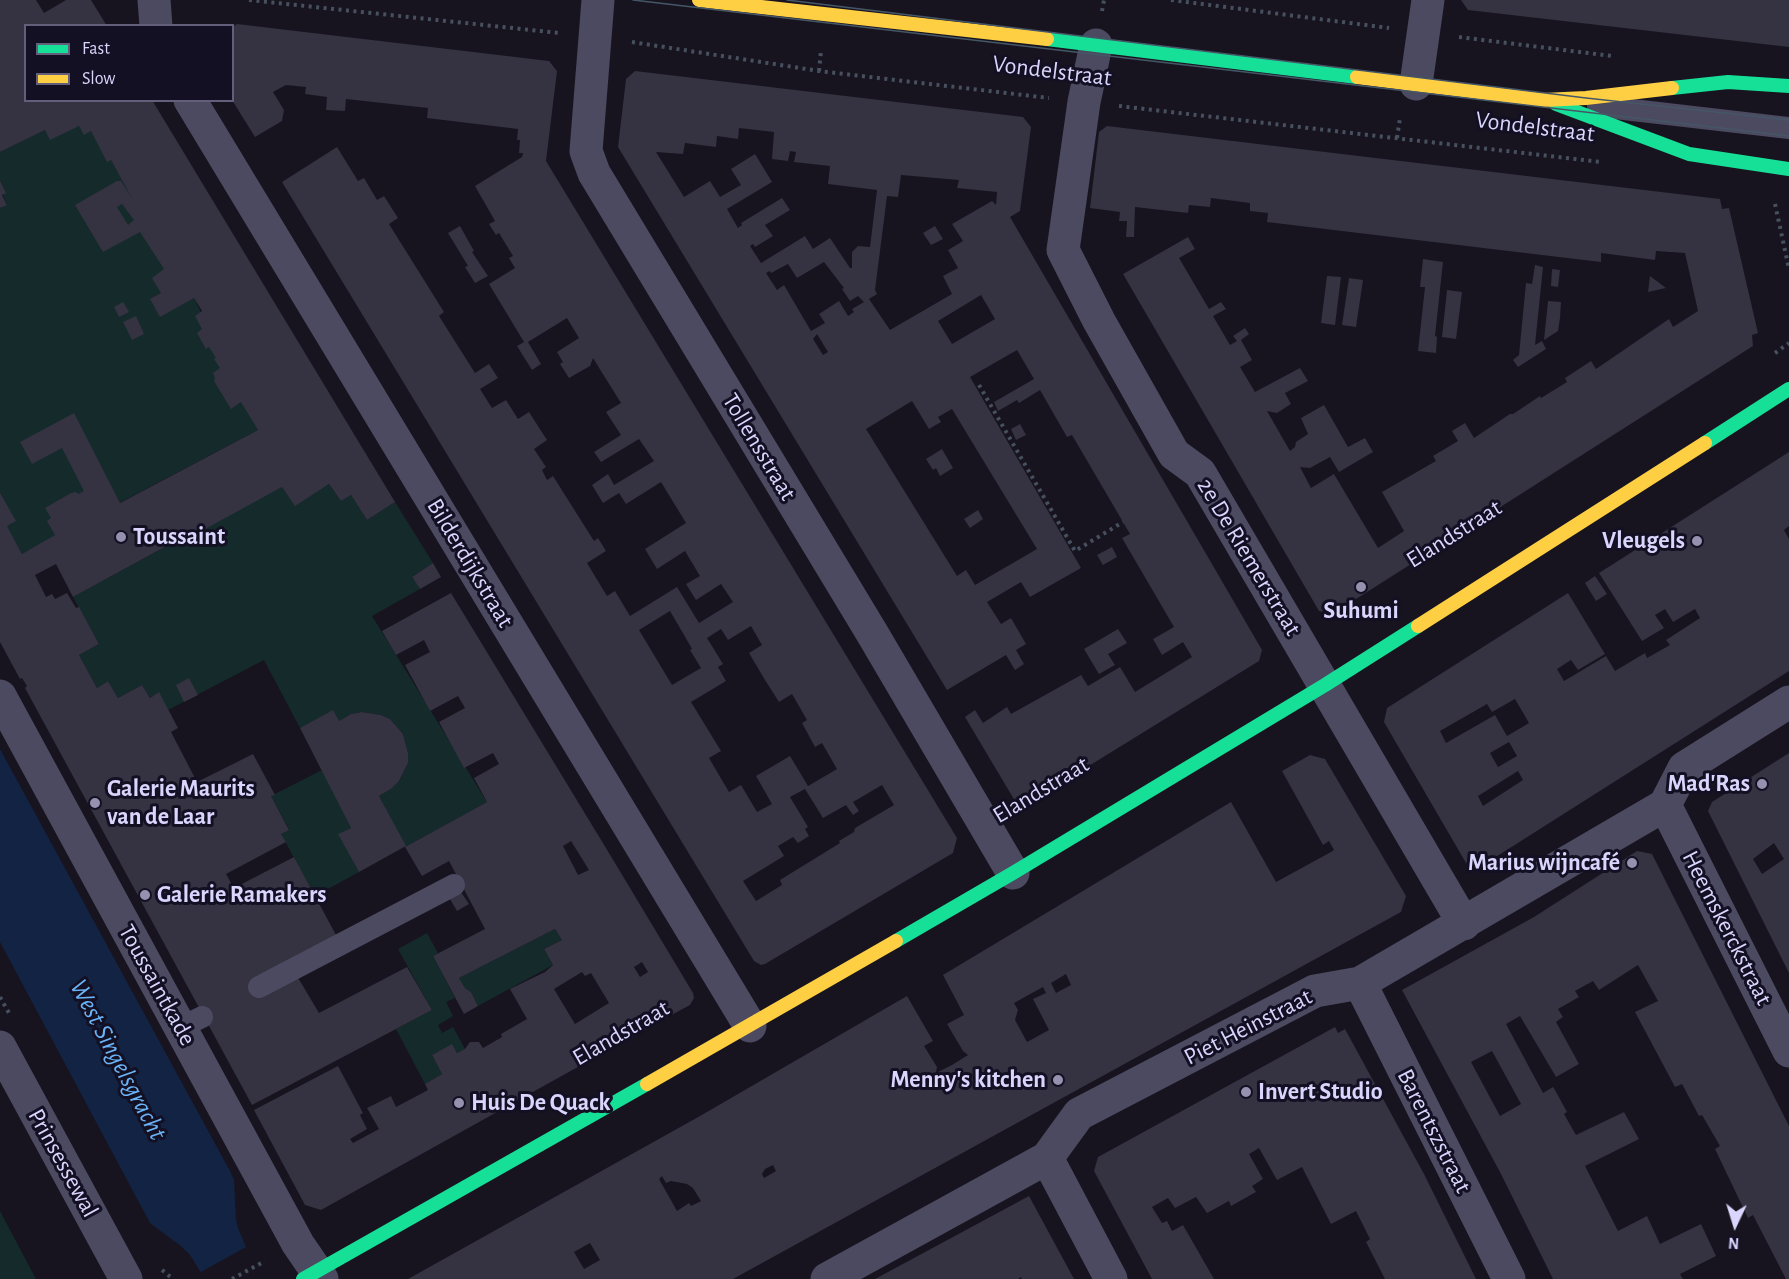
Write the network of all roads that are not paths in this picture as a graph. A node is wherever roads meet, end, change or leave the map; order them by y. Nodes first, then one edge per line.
1 (154, 0) edge
2 (598, 0) edge
3 (699, 0) edge
4 (1428, 0) edge
5 (800, 6) edge
6 (156, 24) edge
7 (1096, 45) junction
8 (1416, 84) junction
9 (1789, 86) edge
10 (1543, 100) junction
11 (191, 102) edge
12 (1789, 128) edge
13 (1789, 169) edge
14 (1789, 389) edge
15 (1325, 685) junction
16 (0, 696) edge
17 (1789, 702) edge
18 (1665, 805) junction
19 (1013, 873) junction
20 (454, 885) dead end
21 (1464, 924) junction
22 (1360, 983) junction
23 (259, 987) dead end
24 (750, 1026) junction
25 (0, 1047) edge
26 (1789, 1051) edge
27 (1047, 1158) junction
28 (314, 1277) edge
29 (126, 1279) edge
30 (826, 1279) edge
31 (1112, 1279) edge
32 (1509, 1279) edge

1 - 6 street
2 - 19 street, Tollensstraat
3 - 5 street, Vondelstraat
4 - 8 street
5 - 7 street, Vondelstraat
7 - 8 street, Vondelstraat
7 - 15 street, 2e De Riemerstraat
8 - 10 street, Vondelstraat
9 - 10 street, Vondelstraat
10 - 12 lane, Vondelstraat
10 - 13 street, Vondelstraat
11 - 24 street, Bilderdijkstraat
14 - 15 street
15 - 19 street
15 - 21 street, 2e De Riemerstraat
16 - 28 street, Toussaintkade
17 - 18 street
18 - 21 street, Piet Heinstraat
18 - 26 street, Heemskerckstraat
19 - 24 street
20 - 23 lane
21 - 22 street, Piet Heinstraat
22 - 27 street, Piet Heinstraat
22 - 32 street, Barentszstraat
24 - 28 street
25 - 29 street, Prinsessewal
27 - 30 street, Piet Heinstraat
27 - 31 street

